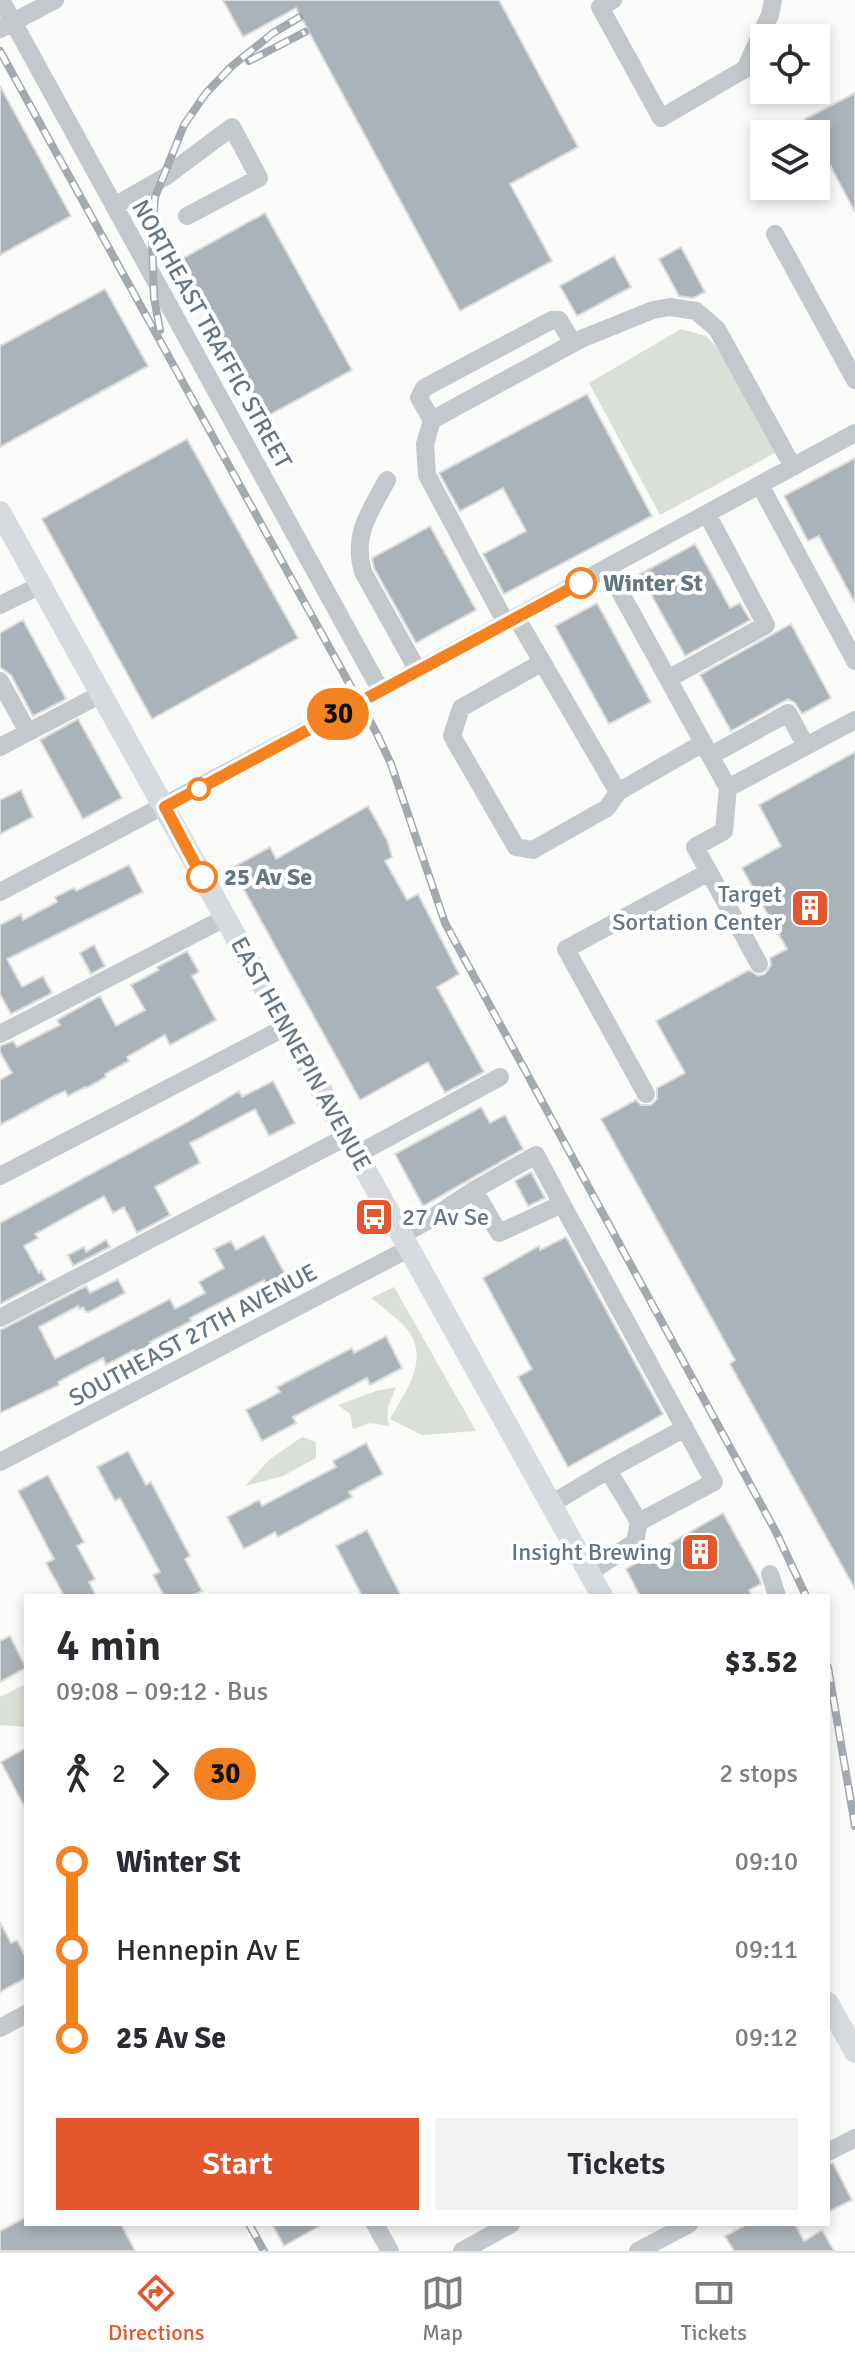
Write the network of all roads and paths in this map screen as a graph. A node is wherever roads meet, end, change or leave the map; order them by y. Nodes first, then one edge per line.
1 (1, 0) edge
2 (55, 0) edge
3 (613, 0) edge
4 (773, 0) edge
5 (6, 26) edge
6 (114, 206) junction
7 (187, 216) dead end
8 (775, 234) dead end
9 (573, 343) junction
10 (855, 380) edge
11 (432, 420) junction
12 (855, 433) edge
13 (793, 467) junction
14 (387, 480) dead end
15 (760, 485) junction
16 (0, 512) edge
17 (707, 514) junction
18 (607, 568) junction
19 (41, 585) junction
20 (0, 605) edge
21 (511, 620) junction
22 (855, 661) edge
23 (541, 663) junction
24 (418, 671) junction
25 (668, 679) junction
26 (0, 681) edge
27 (381, 691) junction
28 (103, 693) junction
29 (855, 720) edge
30 (28, 732) junction
31 (806, 746) junction
32 (0, 747) edge
33 (707, 749) junction
34 (728, 788) junction
35 (618, 792) junction
36 (165, 807) junction
37 (709, 872) junction
38 (0, 892) edge
39 (225, 918) junction
40 (759, 964) dead end
41 (286, 1027) junction
42 (0, 1034) edge
43 (500, 1077) dead end
44 (646, 1094) dead end
45 (351, 1146) junction
46 (0, 1176) edge
47 (474, 1190) junction
48 (562, 1204) junction
49 (405, 1242) junction
50 (0, 1318) edge
51 (685, 1428) junction
52 (0, 1462) edge
53 (608, 1470) junction
54 (551, 1504) junction
55 (639, 1522) junction
56 (589, 1573) junction
57 (770, 1574) dead end
58 (601, 1594) edge
59 (776, 1594) edge
60 (830, 2007) edge
61 (24, 2015) edge
62 (0, 2028) edge
63 (855, 2052) edge
64 (855, 2138) edge
65 (830, 2151) edge
66 (376, 2226) edge
67 (507, 2226) edge
68 (676, 2227) edge
69 (390, 2251) edge
70 (462, 2251) edge
71 (638, 2251) edge

1 - 5 street, NORTHEAST TRAFFIC STREET
2 - 5 street
3 - 4 street
5 - 6 street, NORTHEAST TRAFFIC STREET
6 - 7 street
6 - 27 street, NORTHEAST TRAFFIC STREET
8 - 10 street
9 - 11 street
9 - 11 street
9 - 13 street
11 - 21 street
12 - 13 street
13 - 15 street
14 - 24 street
15 - 17 street
15 - 22 street
16 - 19 main road, EAST HENNEPIN AVENUE
17 - 18 street
17 - 25 street
18 - 21 street
18 - 25 street
19 - 20 street
19 - 28 main road, EAST HENNEPIN AVENUE
21 - 23 street
21 - 24 street
23 - 35 street
23 - 35 street
24 - 27 street
25 - 33 street
26 - 30 street
27 - 36 street
28 - 30 street
28 - 36 main road, EAST HENNEPIN AVENUE
29 - 31 street
30 - 32 street
31 - 33 street
31 - 34 street
33 - 34 street
33 - 35 street
34 - 37 street
36 - 38 street
36 - 39 main road, EAST HENNEPIN AVENUE
37 - 40 street
37 - 44 street
39 - 41 main road, EAST HENNEPIN AVENUE
39 - 42 street
41 - 45 main road, EAST HENNEPIN AVENUE
41 - 46 street
43 - 45 street
45 - 49 main road, EAST HENNEPIN AVENUE
45 - 50 street
47 - 48 street
47 - 48 street, SOUTHEAST 27TH AVENUE
47 - 49 street, SOUTHEAST 27TH AVENUE
48 - 51 street
49 - 52 street, SOUTHEAST 27TH AVENUE
49 - 54 main road, EAST HENNEPIN AVENUE
51 - 53 street
51 - 55 street
53 - 54 street
53 - 55 street
54 - 56 main road, EAST HENNEPIN AVENUE
55 - 56 street
56 - 58 main road, EAST HENNEPIN AVENUE
57 - 59 street
60 - 63 main road
61 - 62 street
64 - 65 street
66 - 69 street
67 - 70 street
68 - 71 street

